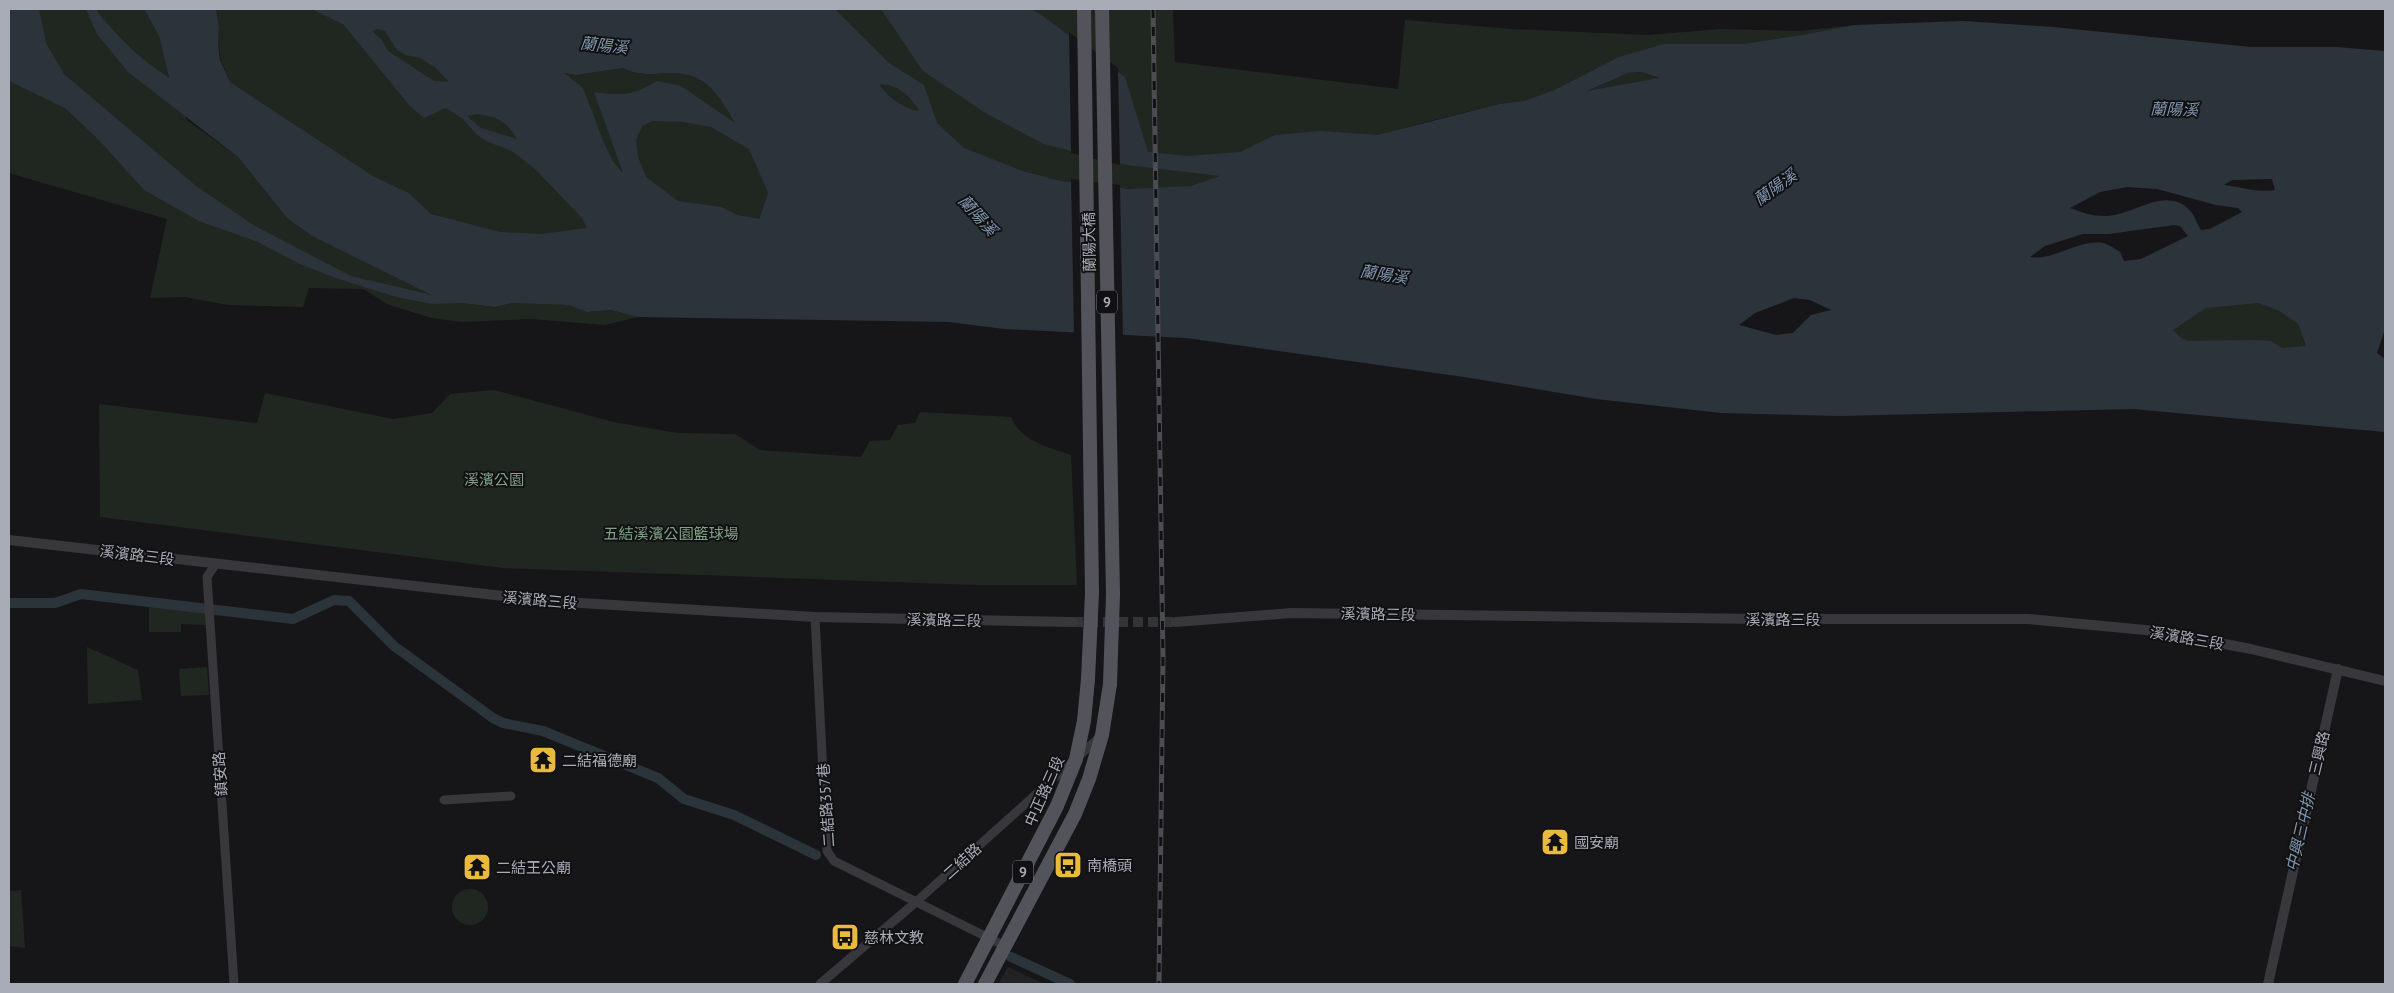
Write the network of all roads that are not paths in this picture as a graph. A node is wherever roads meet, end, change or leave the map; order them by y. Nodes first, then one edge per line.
1 (1084, 9) edge
2 (1102, 9) edge
3 (9, 540) edge
4 (215, 565) junction
5 (1092, 593) joint
6 (815, 617) junction
7 (1073, 622) tunnel mouth
8 (1176, 622) tunnel mouth
9 (2338, 669) junction
10 (2385, 681) edge
11 (1102, 735) junction
12 (1076, 759) junction
13 (511, 796) dead end
14 (444, 800) dead end
15 (834, 861) junction
16 (825, 868) dead end
17 (916, 902) junction
18 (989, 938) junction
19 (1005, 946) junction
20 (234, 984) edge
21 (820, 984) edge
22 (965, 984) edge
23 (985, 984) edge
24 (2268, 984) edge

1 - 5 main road, 蘭陽大橋 / 9
2 - 11 main road, 蘭陽大橋 / 9, bridge
3 - 4 street, 溪濱路三段
4 - 6 street, 溪濱路三段
4 - 20 street, 鎮安路
5 - 12 main road, 中正路三段 / 9, bridge
6 - 7 street, 溪濱路三段
6 - 15 street, 二結路357巷
8 - 9 street, 溪濱路三段
9 - 10 street, 溪濱路三段
9 - 24 street, 三興路
11 - 12 street, 二結路
11 - 19 main road, 9
12 - 17 street, 二結路
12 - 18 main road, 中正路三段 / 9
13 - 14 street
15 - 16 street
15 - 17 street, 二結路357巷
17 - 18 street, 二結路357巷
17 - 21 street, 二結路
18 - 19 street, 二結路357巷
18 - 22 main road, 中正路三段 / 9
19 - 23 main road, 9

